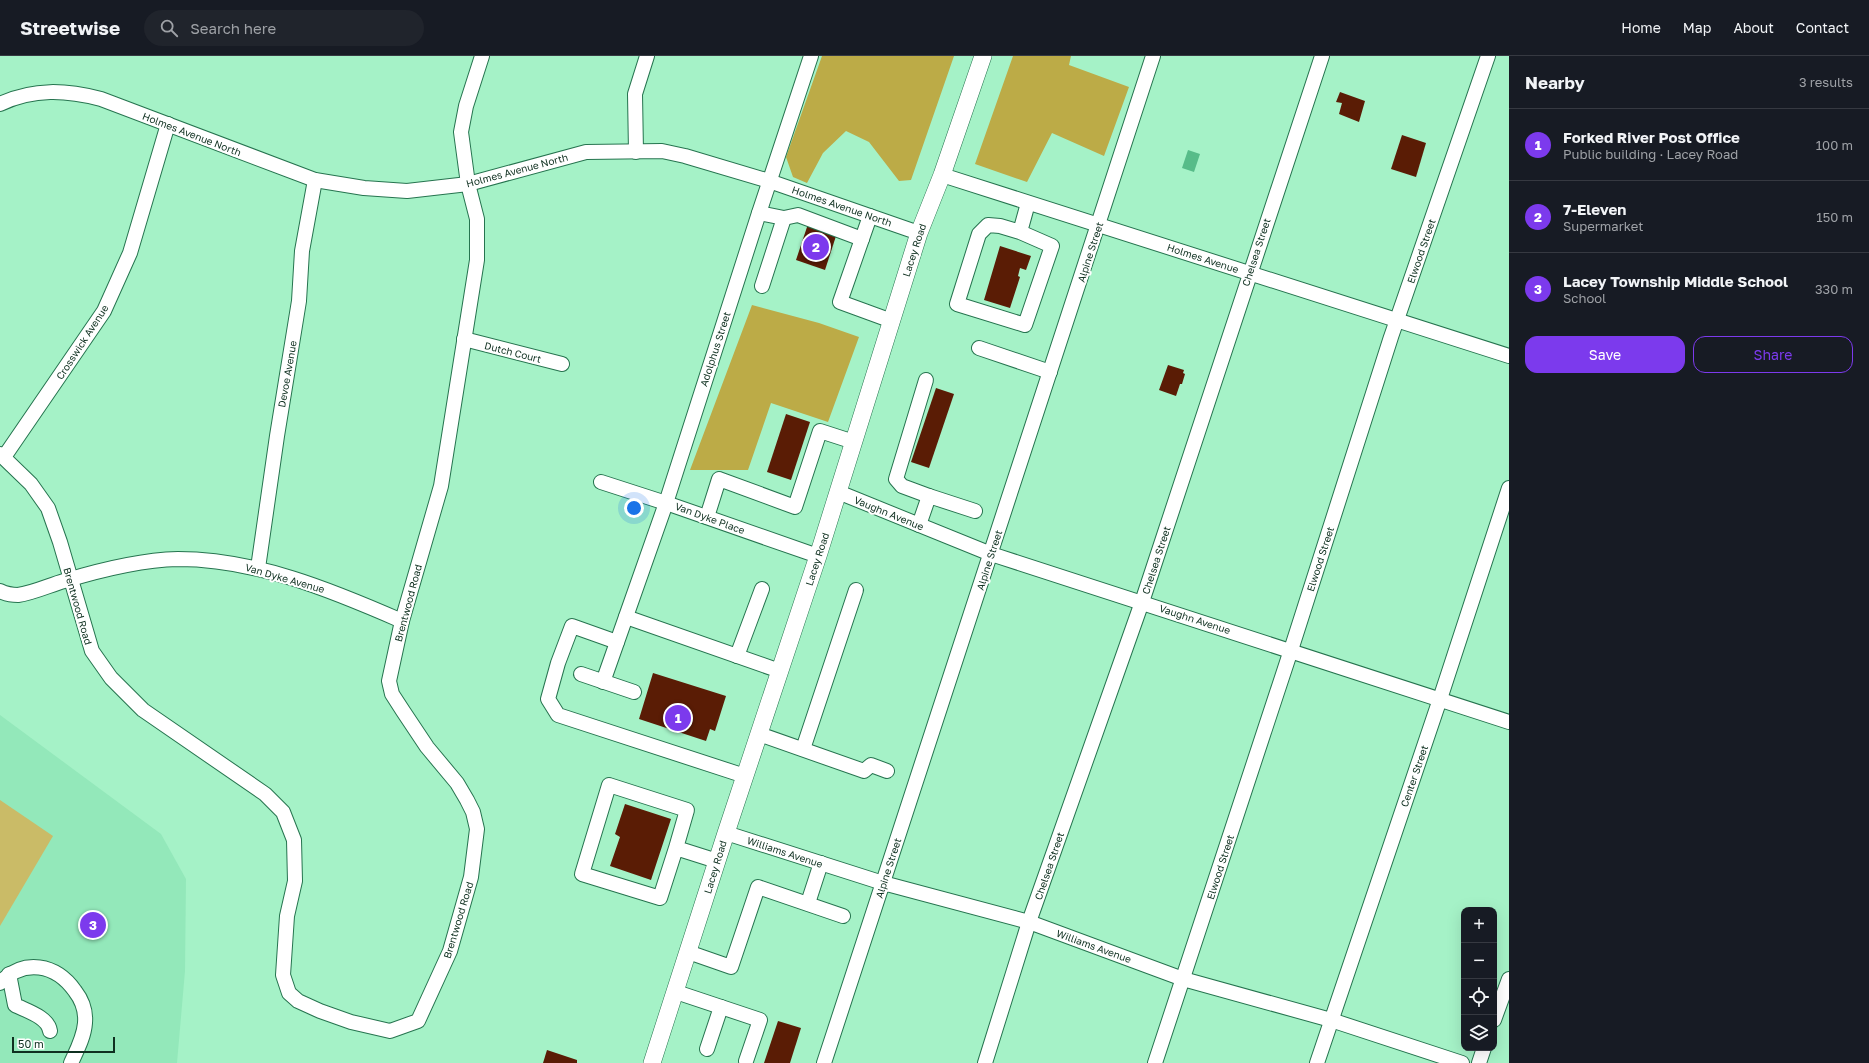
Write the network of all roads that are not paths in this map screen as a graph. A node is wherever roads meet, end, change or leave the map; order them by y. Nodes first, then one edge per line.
1 (482, 56) edge
2 (647, 56) edge
3 (811, 56) edge
4 (983, 56) edge
5 (1153, 56) edge
6 (1322, 56) edge
7 (1488, 56) edge
8 (0, 104) edge
9 (168, 124) junction
10 (636, 152) junction
11 (942, 176) junction
12 (315, 180) junction
13 (769, 181) junction
14 (468, 184) junction
15 (1028, 203) junction
16 (758, 213) junction
17 (870, 216) junction
18 (784, 218) junction
19 (1099, 225) junction
20 (1020, 232) junction
21 (919, 233) junction
22 (862, 239) junction
23 (1250, 273) junction
24 (762, 286) dead end
25 (892, 321) junction
26 (1397, 321) junction
27 (464, 339) junction
28 (978, 348) dead end
29 (1509, 356) edge
30 (562, 364) dead end
31 (1050, 372) junction
32 (926, 380) dead end
33 (854, 442) junction
34 (2, 456) edge
35 (601, 482) dead end
36 (1509, 488) edge
37 (838, 492) junction
38 (929, 496) junction
39 (666, 502) junction
40 (975, 511) dead end
41 (707, 517) junction
42 (919, 525) junction
43 (991, 554) junction
44 (818, 556) junction
45 (258, 568) junction
46 (71, 579) junction
47 (762, 589) dead end
48 (856, 590) dead end
49 (0, 592) edge
50 (1142, 602) junction
51 (626, 617) junction
52 (402, 621) junction
53 (617, 642) junction
54 (1291, 650) junction
55 (737, 656) junction
56 (780, 671) junction
57 (581, 674) dead end
58 (603, 682) junction
59 (634, 692) dead end
60 (1440, 699) junction
61 (1509, 722) edge
62 (759, 734) junction
63 (803, 749) junction
64 (887, 771) dead end
65 (745, 776) junction
66 (726, 833) junction
67 (676, 848) junction
68 (717, 861) junction
69 (821, 863) junction
70 (883, 883) junction
71 (808, 903) junction
72 (843, 916) dead end
73 (1029, 922) junction
74 (688, 952) junction
75 (5, 979) edge
76 (1183, 979) junction
77 (1509, 979) edge
78 (676, 992) junction
79 (721, 1007) junction
80 (1496, 1015) edge
81 (1331, 1020) junction
82 (50, 1032) dead end
83 (707, 1049) dead end
84 (1483, 1051) edge
85 (746, 1061) dead end
86 (71, 1063) edge
87 (652, 1063) edge
88 (824, 1063) edge
89 (985, 1063) edge
90 (1155, 1063) edge
91 (1317, 1063) edge
92 (1462, 1063) edge
93 (1479, 1063) edge

1 - 14 street, Brentwood Road
2 - 10 street
3 - 13 street, Adolphus Street
4 - 11 main road, Lacey Road
5 - 19 street, Alpine Street
6 - 23 street, Chelsea Street
7 - 26 street, Elwood Street
8 - 9 street, Holmes Avenue North
9 - 12 street, Holmes Avenue North
9 - 34 street, Crosswick Avenue
10 - 13 street, Holmes Avenue North
10 - 14 street, Holmes Avenue North
11 - 15 street, Holmes Avenue
11 - 21 main road, Lacey Road
12 - 14 street, Holmes Avenue North
12 - 45 street, Devoe Avenue
13 - 16 street, Adolphus Street
13 - 17 street, Holmes Avenue North
14 - 27 street, Brentwood Road
15 - 19 street, Holmes Avenue
15 - 20 street
16 - 18 street
16 - 39 street, Adolphus Street
17 - 21 street, Holmes Avenue North
17 - 22 street
18 - 22 street
18 - 24 street
19 - 23 street, Holmes Avenue
19 - 31 street, Alpine Street
20 - 20 street
21 - 25 main road, Lacey Road
22 - 25 street
23 - 26 street, Holmes Avenue
23 - 50 street, Chelsea Street
25 - 33 main road, Lacey Road
26 - 29 street, Holmes Avenue
26 - 54 street, Elwood Street
27 - 30 street, Dutch Court
27 - 52 street, Brentwood Road
28 - 31 street
31 - 43 street, Alpine Street
32 - 38 street
33 - 37 main road, Lacey Road
33 - 41 street
34 - 46 street, Brentwood Road
35 - 39 street, Van Dyke Place
36 - 60 street, Center Street
37 - 42 street, Vaughn Avenue
37 - 44 main road, Lacey Road
38 - 40 street
38 - 42 street
39 - 41 street, Van Dyke Place
39 - 51 street, Adolphus Street
41 - 44 street, Van Dyke Place
42 - 43 street, Vaughn Avenue
43 - 50 street, Vaughn Avenue
43 - 70 street, Alpine Street
44 - 56 main road, Lacey Road
45 - 46 street, Van Dyke Avenue
45 - 52 street, Van Dyke Avenue
46 - 49 street, Van Dyke Avenue
46 - 52 street, Brentwood Road
47 - 55 street
48 - 63 street
50 - 54 street, Vaughn Avenue
50 - 73 street, Chelsea Street
51 - 53 street, Adolphus Street
51 - 55 street
53 - 58 street, Adolphus Street
53 - 65 street
54 - 60 street, Vaughn Avenue
54 - 76 street, Elwood Street
55 - 56 street
56 - 62 main road, Lacey Road
57 - 58 street
58 - 59 street
60 - 61 street, Vaughn Avenue
60 - 81 street, Center Street
62 - 63 street
62 - 65 main road, Lacey Road
63 - 64 street
65 - 66 main road, Lacey Road
66 - 68 main road, Lacey Road
66 - 69 street, Williams Avenue
67 - 67 street
67 - 68 street
68 - 74 main road, Lacey Road
69 - 70 street, Williams Avenue
69 - 71 street
70 - 73 street, Williams Avenue
70 - 88 street, Alpine Street
71 - 72 street
71 - 74 street
73 - 76 street, Williams Avenue
73 - 89 street, Chelsea Street
74 - 78 main road, Lacey Road
75 - 82 street
75 - 86 street
76 - 81 street, Williams Avenue
76 - 90 street, Elwood Street
77 - 80 street
78 - 79 street
78 - 87 main road, Lacey Road
79 - 83 street
79 - 85 street
81 - 91 street, Center Street
81 - 92 street, Williams Avenue
84 - 93 street

